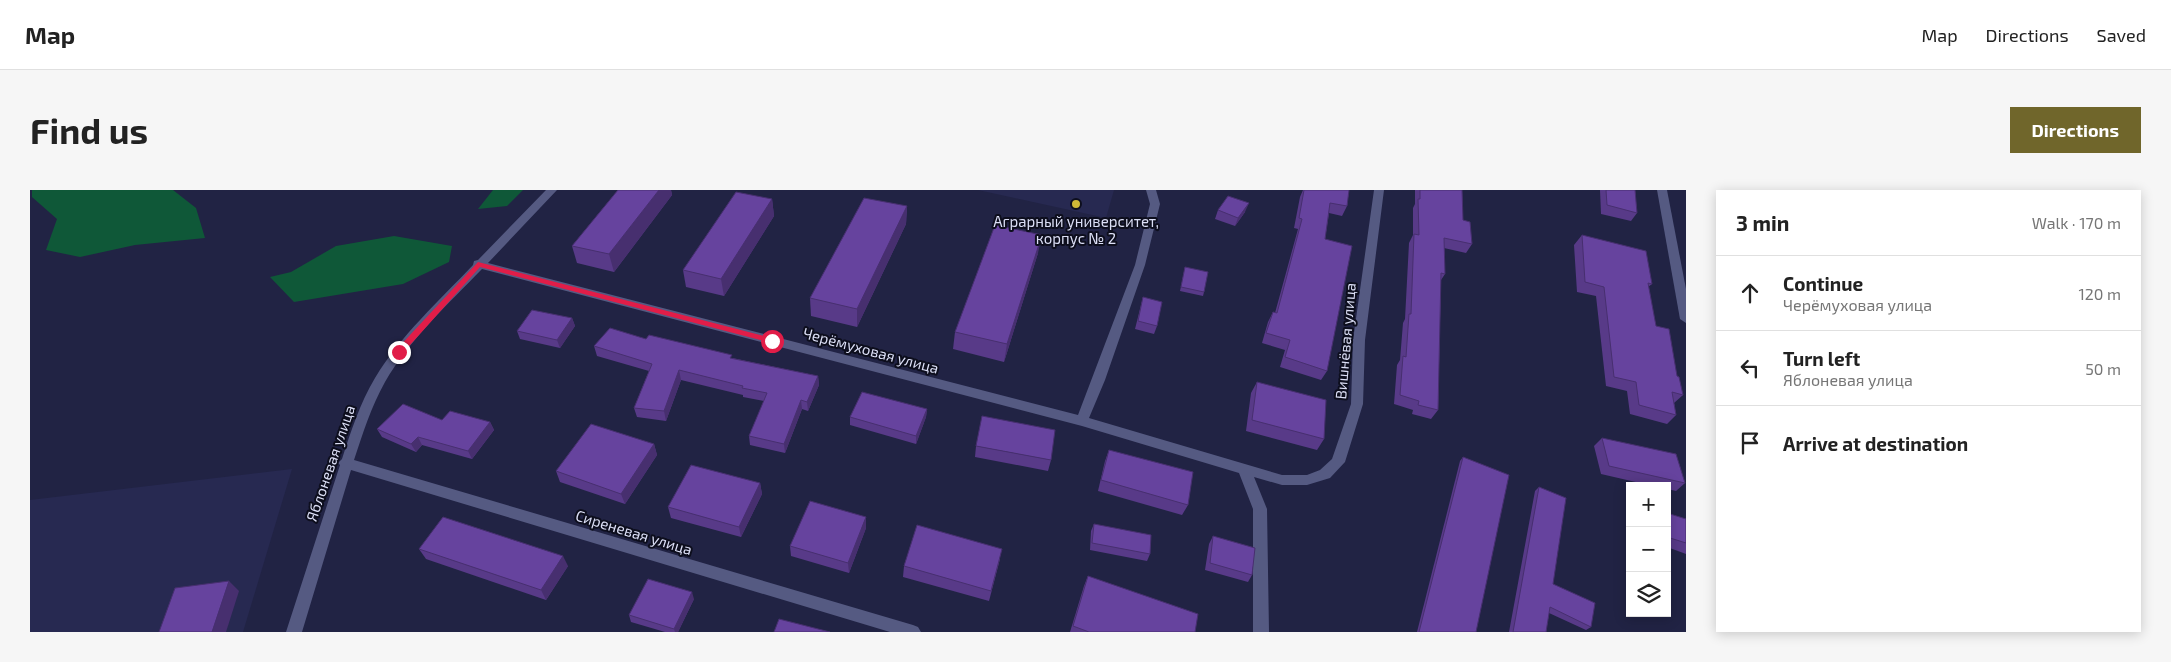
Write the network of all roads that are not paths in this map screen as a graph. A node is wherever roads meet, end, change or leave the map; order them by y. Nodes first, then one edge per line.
1 (552, 190) edge
2 (1151, 190) edge
3 (1379, 190) edge
4 (1662, 190) edge
5 (478, 264) junction
6 (1686, 319) edge
7 (1082, 421) junction
8 (346, 463) junction
9 (1245, 470) junction
10 (1282, 480) joint
11 (294, 632) edge
12 (913, 632) edge
13 (1261, 632) edge

1 - 5 street, Яблоневая улица
2 - 7 street
3 - 10 street, Вишнёвая улица
4 - 6 street
5 - 7 street, Черёмуховая улица
5 - 8 street, Яблоневая улица
7 - 9 street, Черёмуховая улица
8 - 11 street, Яблоневая улица
8 - 12 street, Сиреневая улица
9 - 10 street, Черёмуховая улица
9 - 13 street

